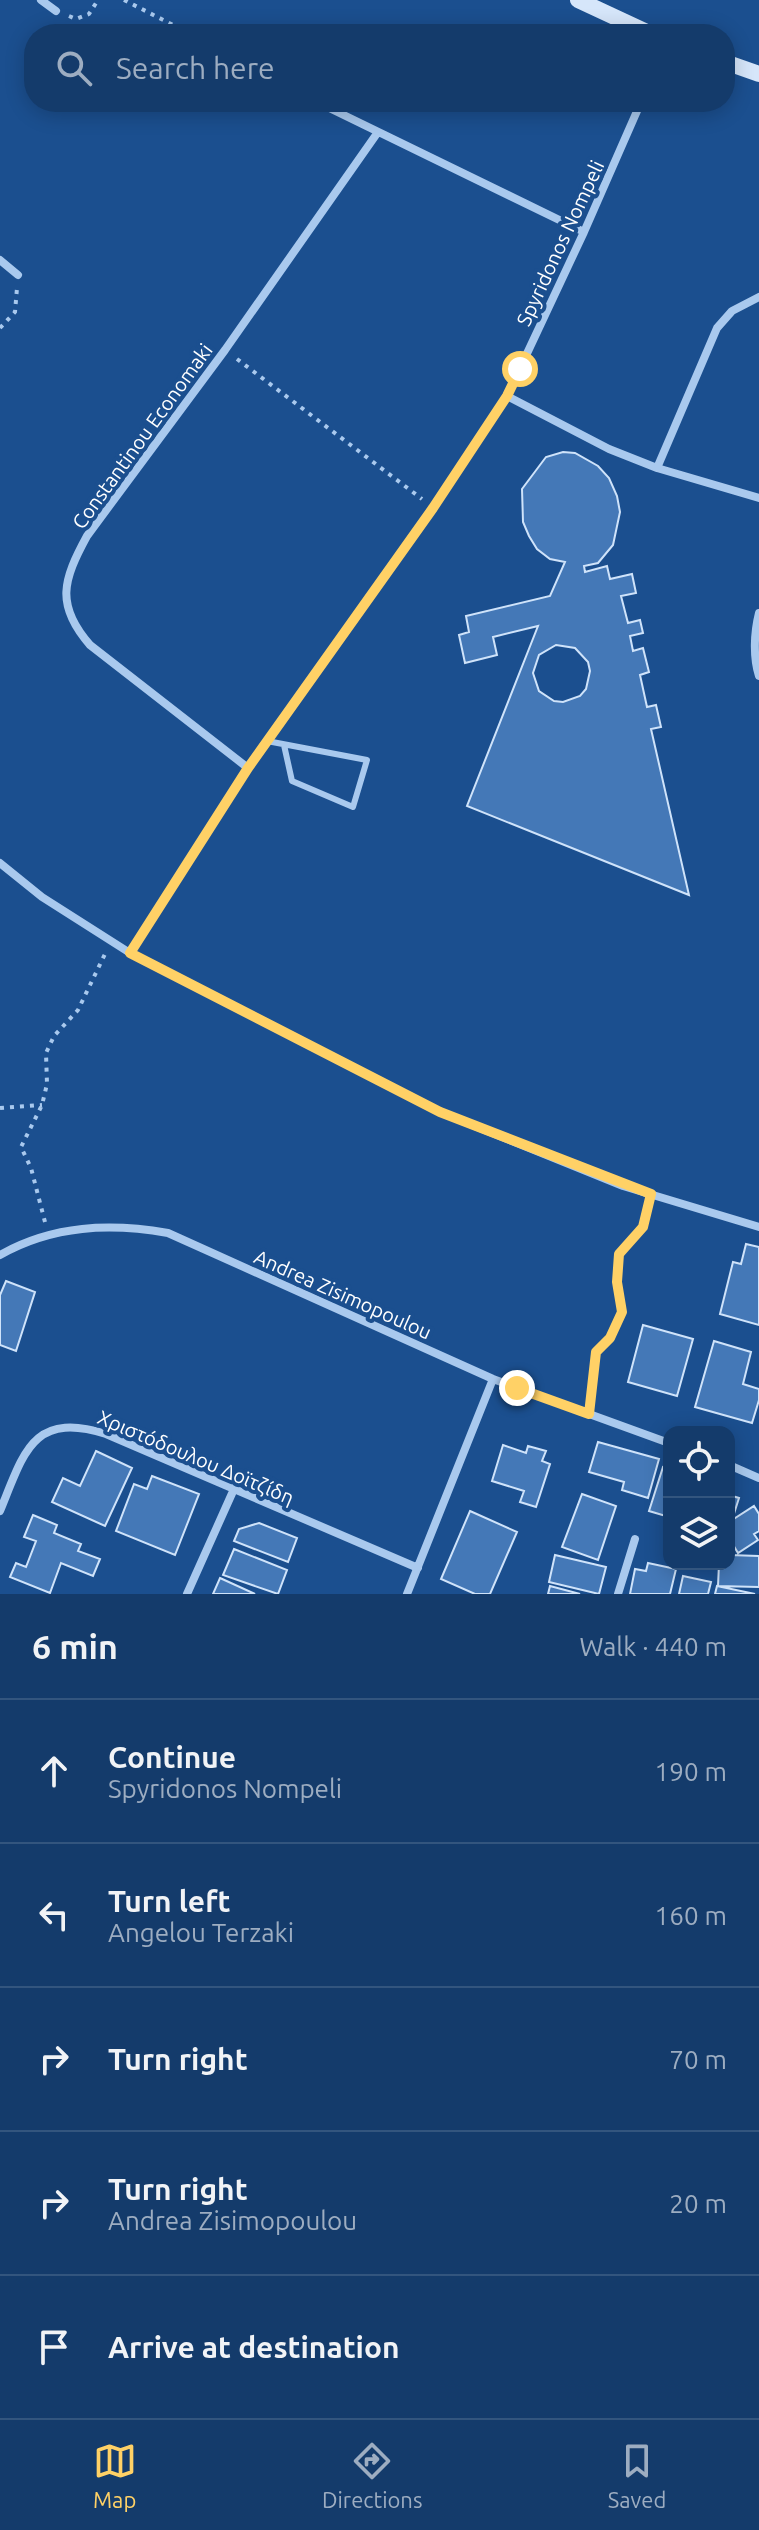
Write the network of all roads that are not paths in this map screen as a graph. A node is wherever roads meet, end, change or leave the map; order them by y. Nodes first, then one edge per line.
1 (41, 0) edge
2 (578, 0) edge
3 (56, 11) road end
4 (630, 24) edge
5 (735, 66) edge
6 (759, 74) edge
7 (337, 112) edge
8 (637, 112) edge
9 (378, 132) junction
10 (584, 232) junction
11 (0, 260) edge
12 (18, 275) road end
13 (759, 297) edge
14 (507, 396) junction
15 (657, 468) junction
16 (759, 498) edge
17 (759, 613) edge
18 (759, 676) edge
19 (267, 741) junction
20 (284, 745) junction
21 (248, 768) junction
22 (0, 863) edge
23 (130, 953) junction
24 (759, 1227) edge
25 (0, 1255) edge
26 (493, 1379) junction
27 (663, 1441) edge
28 (735, 1468) edge
29 (759, 1478) edge
30 (234, 1489) junction
31 (0, 1511) edge
32 (635, 1539) dead end
33 (418, 1568) junction
34 (187, 1594) edge
35 (407, 1594) edge
36 (618, 1594) edge

1 - 3 street
2 - 4 street
5 - 6 street
7 - 9 street
8 - 10 street, Spyridonos Nompeli
9 - 10 street
9 - 21 street, Constantinou Economaki
10 - 14 street, Spyridonos Nompeli
11 - 12 street
13 - 15 street
14 - 15 street
14 - 19 street, Spyridonos Nompeli
15 - 16 street
17 - 18 street
19 - 20 lane
19 - 21 street, Spyridonos Nompeli
20 - 20 lane
21 - 23 street, Spyridonos Nompeli
22 - 23 street
23 - 24 street
25 - 26 street, Andrea Zisimopoulou
26 - 27 street, Andrea Zisimopoulou
26 - 33 street
28 - 29 street
30 - 31 street, Χριστόδουλου Δοϊτζίδη
30 - 33 street, Χριστόδουλου Δοϊτζίδη
30 - 34 street
32 - 36 street
33 - 35 street

